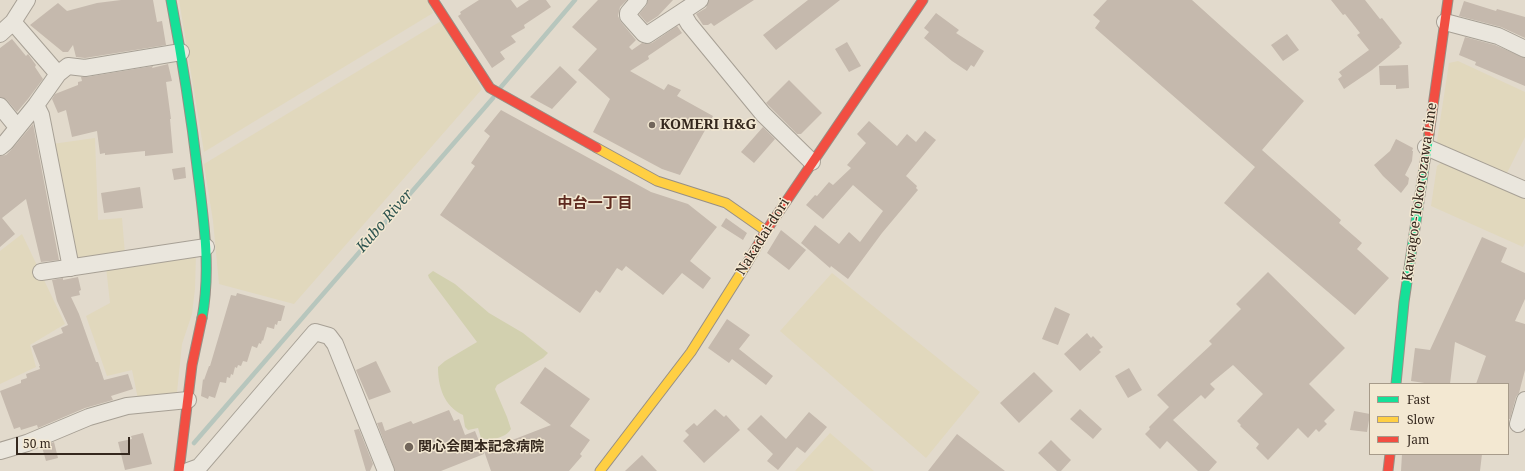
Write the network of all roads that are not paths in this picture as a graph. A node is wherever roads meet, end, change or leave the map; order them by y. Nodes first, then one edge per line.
1 (27, 0) edge
2 (171, 0) edge
3 (433, 0) edge
4 (639, 0) edge
5 (700, 0) edge
6 (923, 0) edge
7 (1448, 0) edge
8 (682, 12) junction
9 (13, 22) junction
10 (1445, 22) junction
11 (0, 34) edge
12 (1525, 49) edge
13 (181, 52) junction
14 (58, 74) junction
15 (36, 105) junction
16 (0, 106) edge
17 (17, 127) junction
18 (0, 147) edge
19 (1426, 147) junction
20 (812, 162) junction
21 (1525, 190) edge
22 (766, 231) junction
23 (206, 248) junction
24 (71, 268) junction
25 (41, 272) dead end
26 (1397, 383) edge
27 (188, 400) junction
28 (1525, 400) edge
29 (1517, 424) edge
30 (0, 451) edge
31 (1390, 455) edge
32 (179, 471) edge
33 (188, 471) edge
34 (386, 471) edge
35 (600, 471) edge
36 (1388, 471) edge

1 - 9 street
2 - 13 street
3 - 22 street
4 - 8 street
5 - 8 street
6 - 20 street, Nakadai-dori
7 - 10 street, Kawagoe-Tokorozawa Line
8 - 20 street
9 - 11 street
9 - 14 street
10 - 12 street
10 - 19 street, Kawagoe-Tokorozawa Line
13 - 14 street
13 - 23 street
14 - 15 street
15 - 17 street
15 - 24 street
16 - 17 street
17 - 18 street
19 - 21 street
19 - 26 street, Kawagoe-Tokorozawa Line
20 - 22 street, Nakadai-dori
22 - 35 street, Nakadai-dori
23 - 24 street
23 - 27 street
24 - 25 street
27 - 30 street
27 - 32 street
28 - 29 street
31 - 36 street
33 - 34 street

